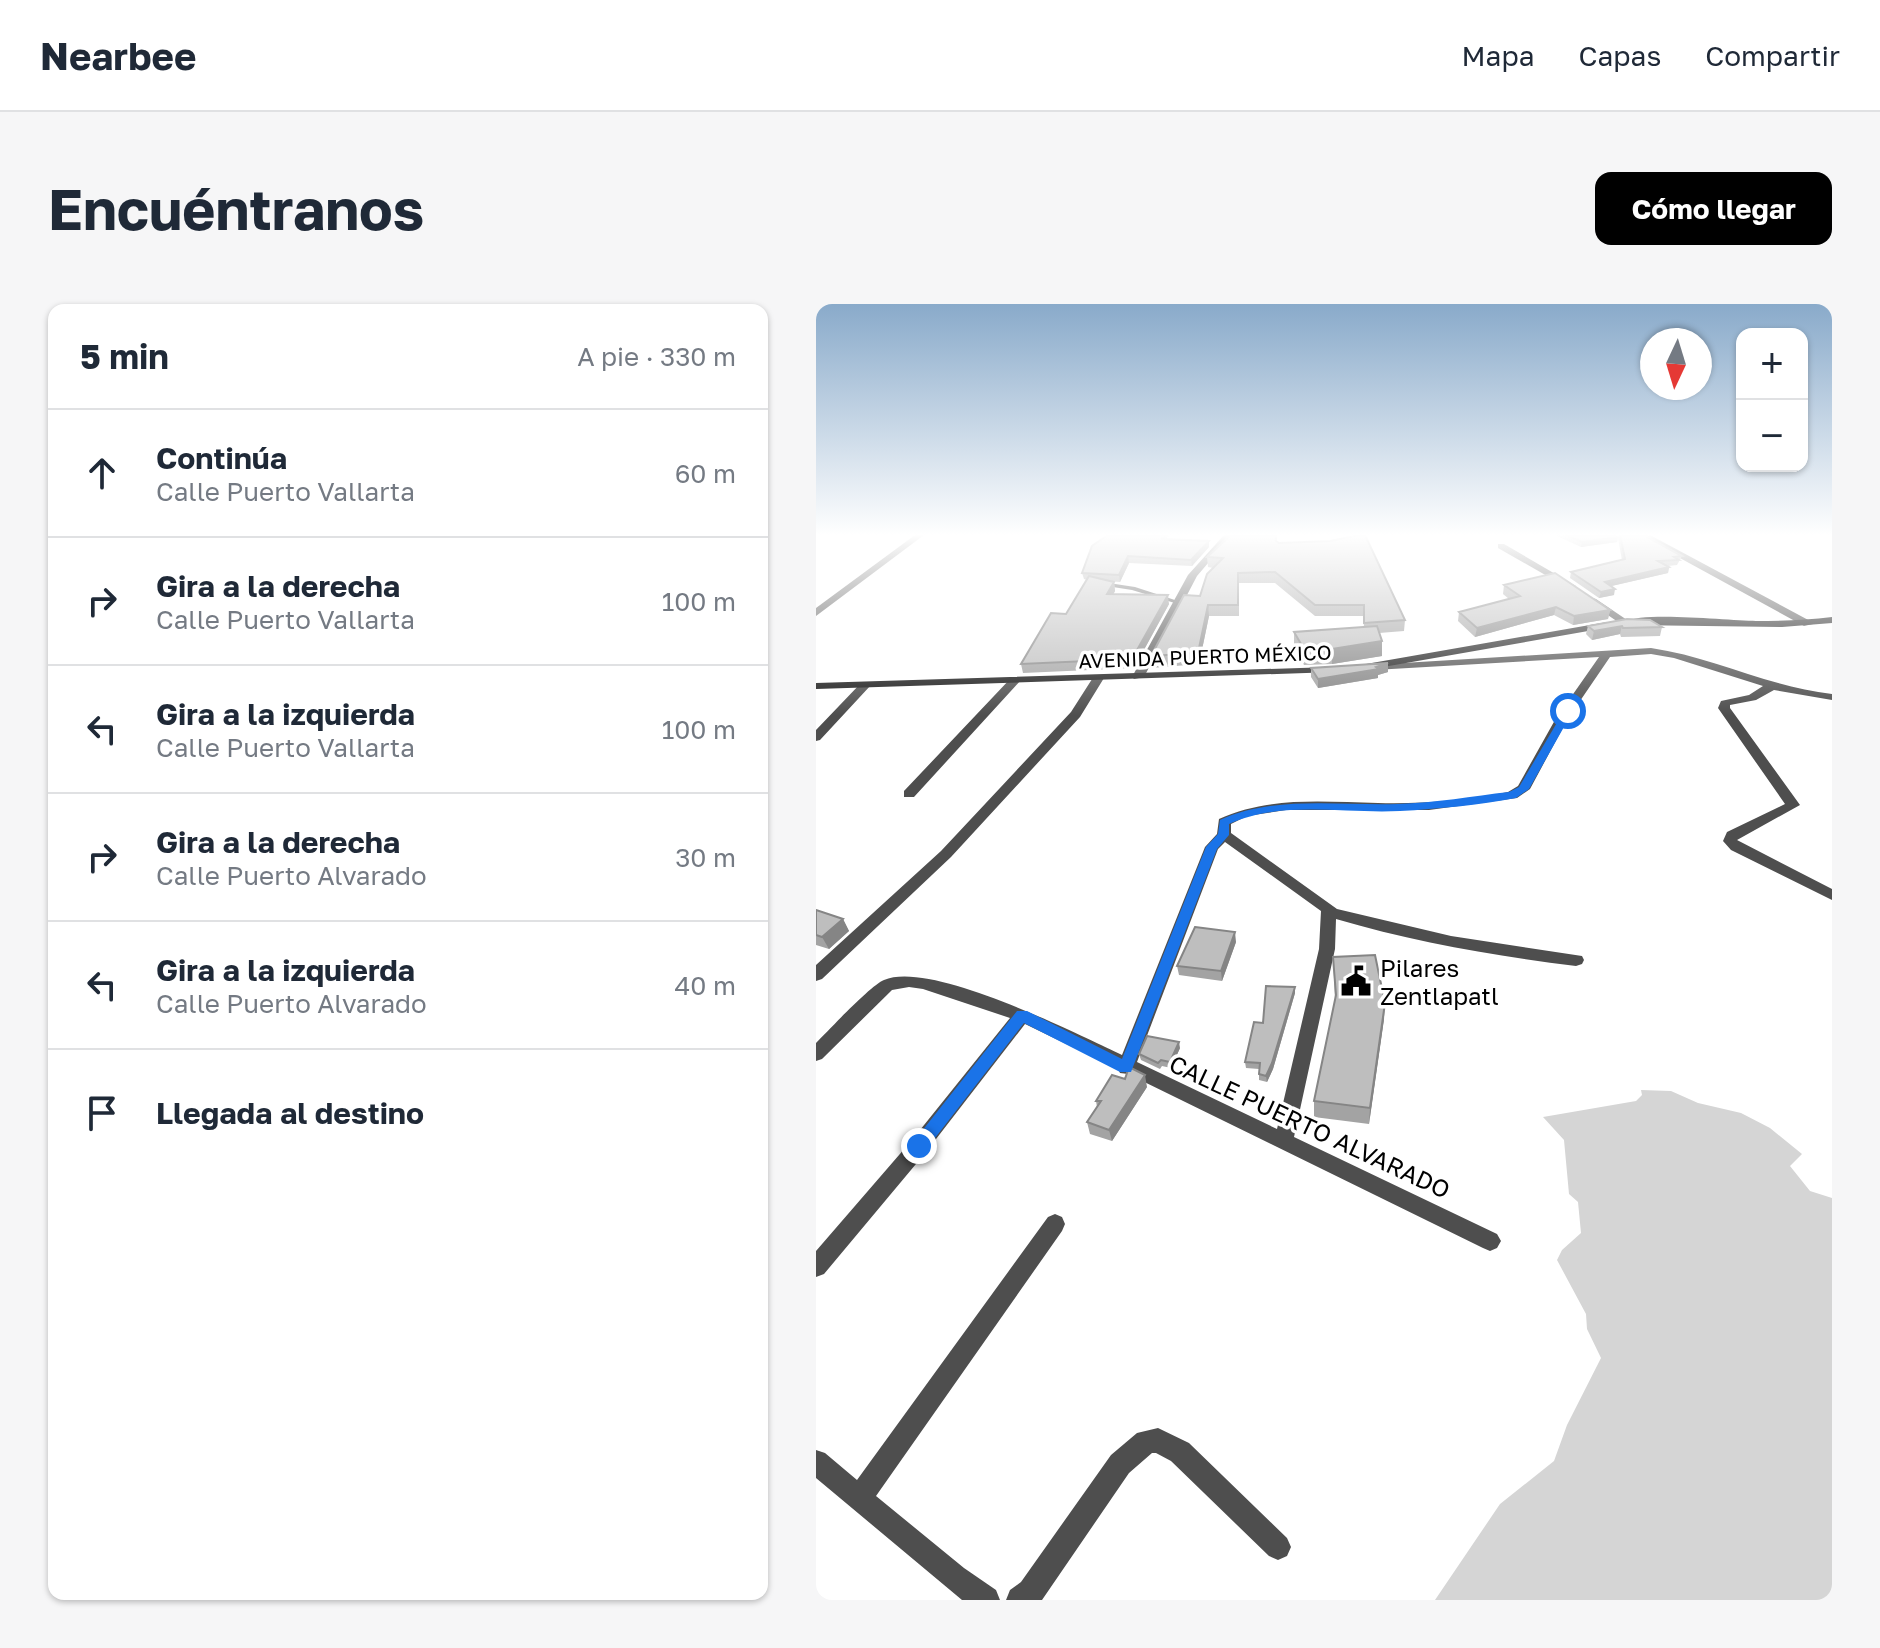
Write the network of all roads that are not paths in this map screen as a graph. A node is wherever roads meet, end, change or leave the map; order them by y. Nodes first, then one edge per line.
1 (839, 595) edge
2 (1157, 595) edge
3 (1182, 595) edge
4 (1585, 595) edge
5 (1756, 595) edge
6 (1178, 602) junction
7 (816, 613) edge
8 (1832, 620) edge
9 (1625, 622) junction
10 (1808, 624) junction
11 (1608, 652) junction
12 (1352, 668) junction
13 (1138, 677) junction
14 (1098, 678) junction
15 (1015, 680) junction
16 (865, 685) junction
17 (816, 686) edge
18 (1770, 687) junction
19 (1832, 697) edge
20 (816, 737) edge
21 (909, 794) dead end
22 (1224, 835) junction
23 (1832, 895) edge
24 (1328, 912) junction
25 (1576, 960) dead end
26 (816, 975) edge
27 (1022, 1015) junction
28 (819, 1046) edge
29 (1126, 1068) junction
30 (1283, 1143) junction
31 (1055, 1224) dead end
32 (1490, 1241) dead end
33 (816, 1267) edge
34 (816, 1462) edge
35 (858, 1499) junction
36 (1278, 1547) dead end
37 (986, 1600) edge
38 (1020, 1600) edge

1 - 7 street
2 - 6 lane
3 - 6 street
4 - 9 street
5 - 10 street
6 - 13 street
8 - 10 main road, AVENIDA PUERTO MÉXICO
9 - 10 main road, AVENIDA PUERTO MÉXICO
9 - 12 main road, AVENIDA PUERTO MÉXICO
11 - 12 street
11 - 18 street
11 - 22 street
12 - 13 main road, AVENIDA PUERTO MÉXICO
13 - 14 main road, AVENIDA PUERTO MÉXICO
14 - 15 main road, AVENIDA PUERTO MÉXICO
14 - 26 street
15 - 16 main road, AVENIDA PUERTO MÉXICO
15 - 21 street
16 - 17 main road, AVENIDA PUERTO MÉXICO
16 - 20 street
18 - 19 street
18 - 23 street
22 - 24 street
22 - 29 street
24 - 25 street
24 - 30 street
27 - 28 street, CALLE PUERTO ALVARADO
27 - 29 street, CALLE PUERTO ALVARADO
27 - 33 street
29 - 30 street, CALLE PUERTO ALVARADO
30 - 32 street, CALLE PUERTO ALVARADO
31 - 35 street
34 - 35 street
35 - 37 street
36 - 38 street

